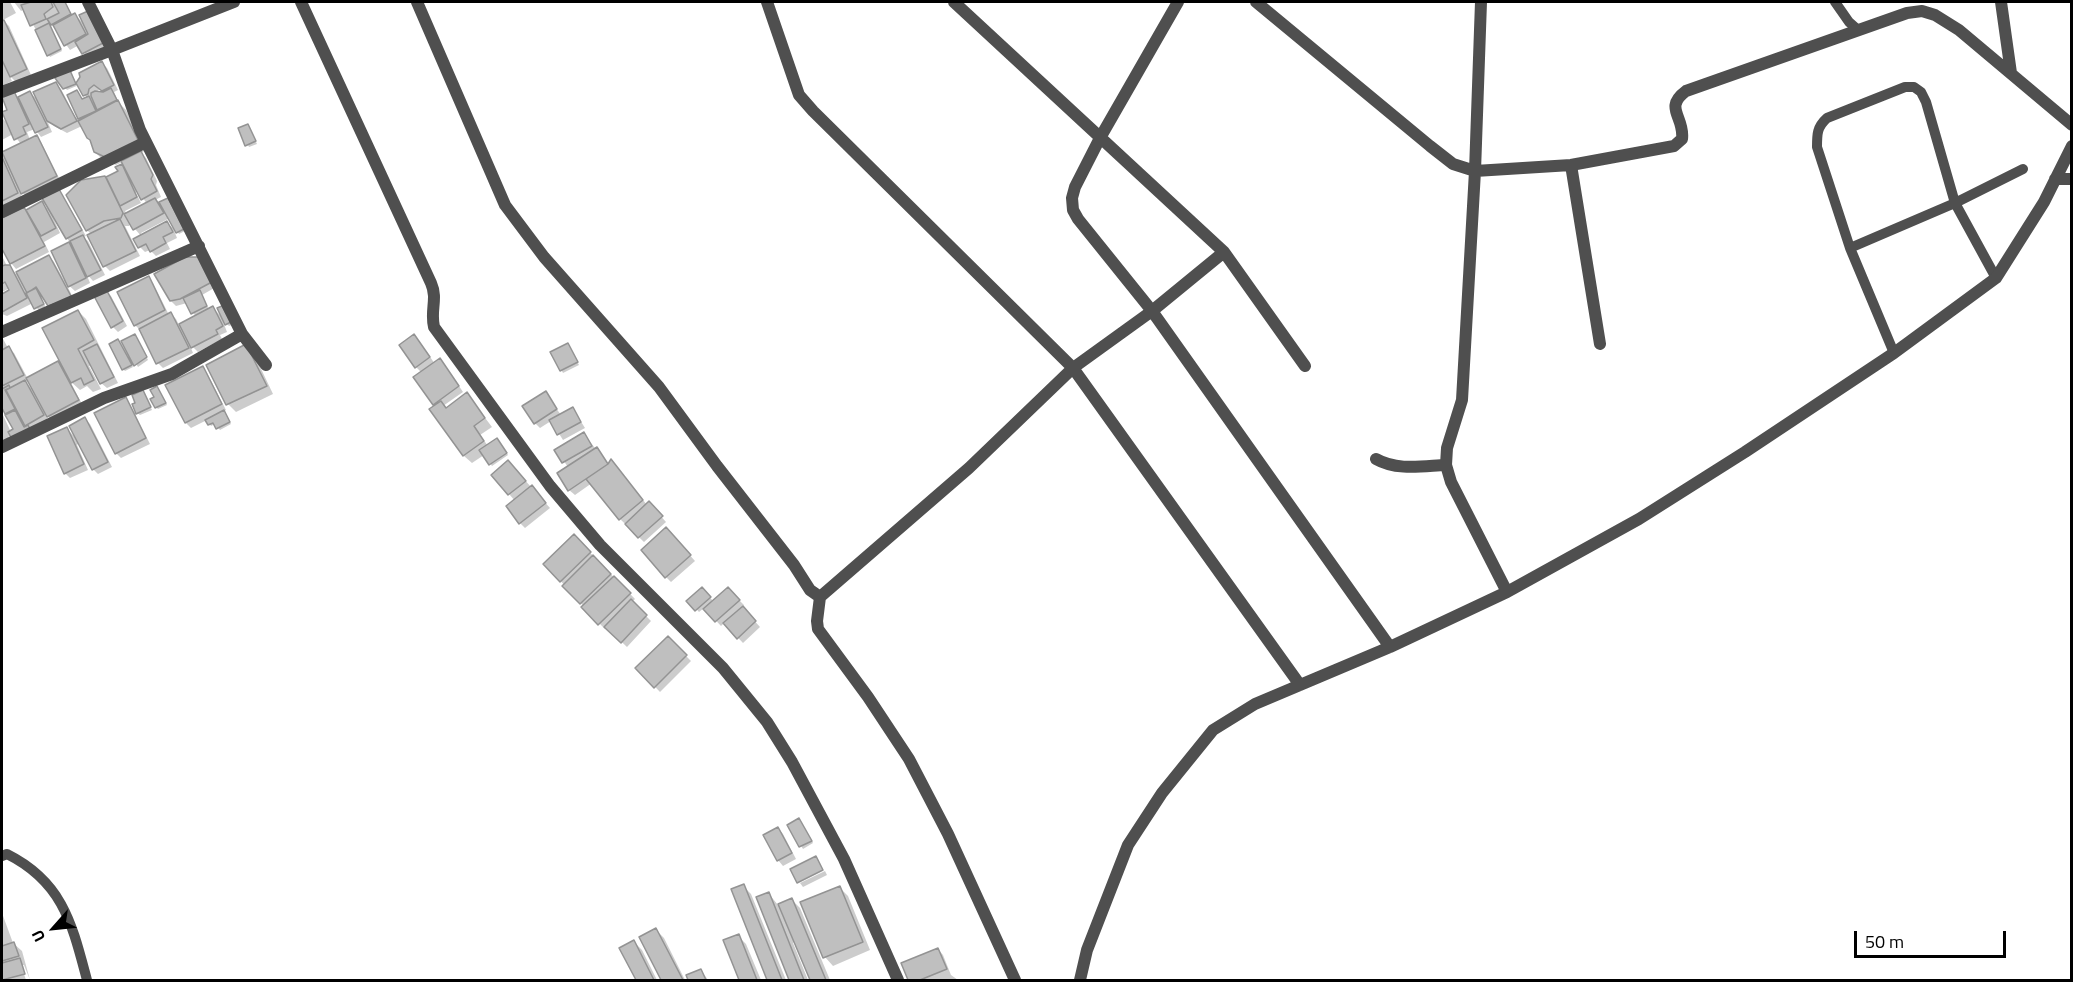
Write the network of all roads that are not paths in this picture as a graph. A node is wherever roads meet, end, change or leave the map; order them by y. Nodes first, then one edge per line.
1 (88, 2) edge
2 (234, 2) edge
3 (302, 2) edge
4 (417, 2) edge
5 (767, 2) edge
6 (954, 2) edge
7 (1178, 2) edge
8 (1256, 2) edge
9 (1481, 2) edge
10 (1835, 2) edge
11 (2001, 2) edge
12 (1858, 30) junction
13 (112, 50) junction
14 (2011, 73) junction
15 (2, 92) edge
16 (2072, 125) edge
17 (1100, 138) junction
18 (146, 142) junction
19 (2072, 146) edge
20 (1571, 165) junction
21 (2023, 169) dead end
22 (1475, 171) junction
23 (2055, 179) junction
24 (2072, 179) edge
25 (1955, 203) junction
26 (2, 212) edge
27 (199, 246) junction
28 (1850, 248) junction
29 (1224, 252) junction
30 (1996, 278) junction
31 (1152, 311) junction
32 (2, 332) edge
33 (242, 334) junction
34 (1600, 344) dead end
35 (1894, 353) junction
36 (266, 365) dead end
37 (1305, 366) dead end
38 (1073, 368) junction
39 (2, 447) edge
40 (1376, 459) dead end
41 (1446, 465) junction
42 (1507, 592) junction
43 (820, 597) junction
44 (1390, 647) junction
45 (1300, 685) junction
46 (2, 856) edge
47 (87, 981) edge
48 (898, 981) edge
49 (1015, 981) edge
50 (1080, 981) edge

1 - 13 street
2 - 13 street
3 - 48 street
4 - 43 street
5 - 38 street
6 - 17 street
7 - 17 street
8 - 22 street
9 - 22 street
10 - 12 lane
11 - 14 street
12 - 14 street
12 - 20 street
13 - 15 street
13 - 18 street
14 - 16 street
17 - 29 street
17 - 31 street
18 - 26 street
18 - 27 street
19 - 23 street
20 - 22 street
20 - 34 street
21 - 25 lane
22 - 41 street
23 - 24 street
23 - 30 street
25 - 28 lane
25 - 28 lane
25 - 30 lane
27 - 32 street
27 - 33 street
28 - 35 lane
29 - 31 street
29 - 37 street
30 - 35 street
31 - 38 street
31 - 44 street
33 - 36 street
33 - 39 street
35 - 42 street
38 - 43 street
38 - 45 street
40 - 41 street
41 - 42 street
42 - 44 street
43 - 49 street
44 - 45 street
45 - 50 street
46 - 47 lane

